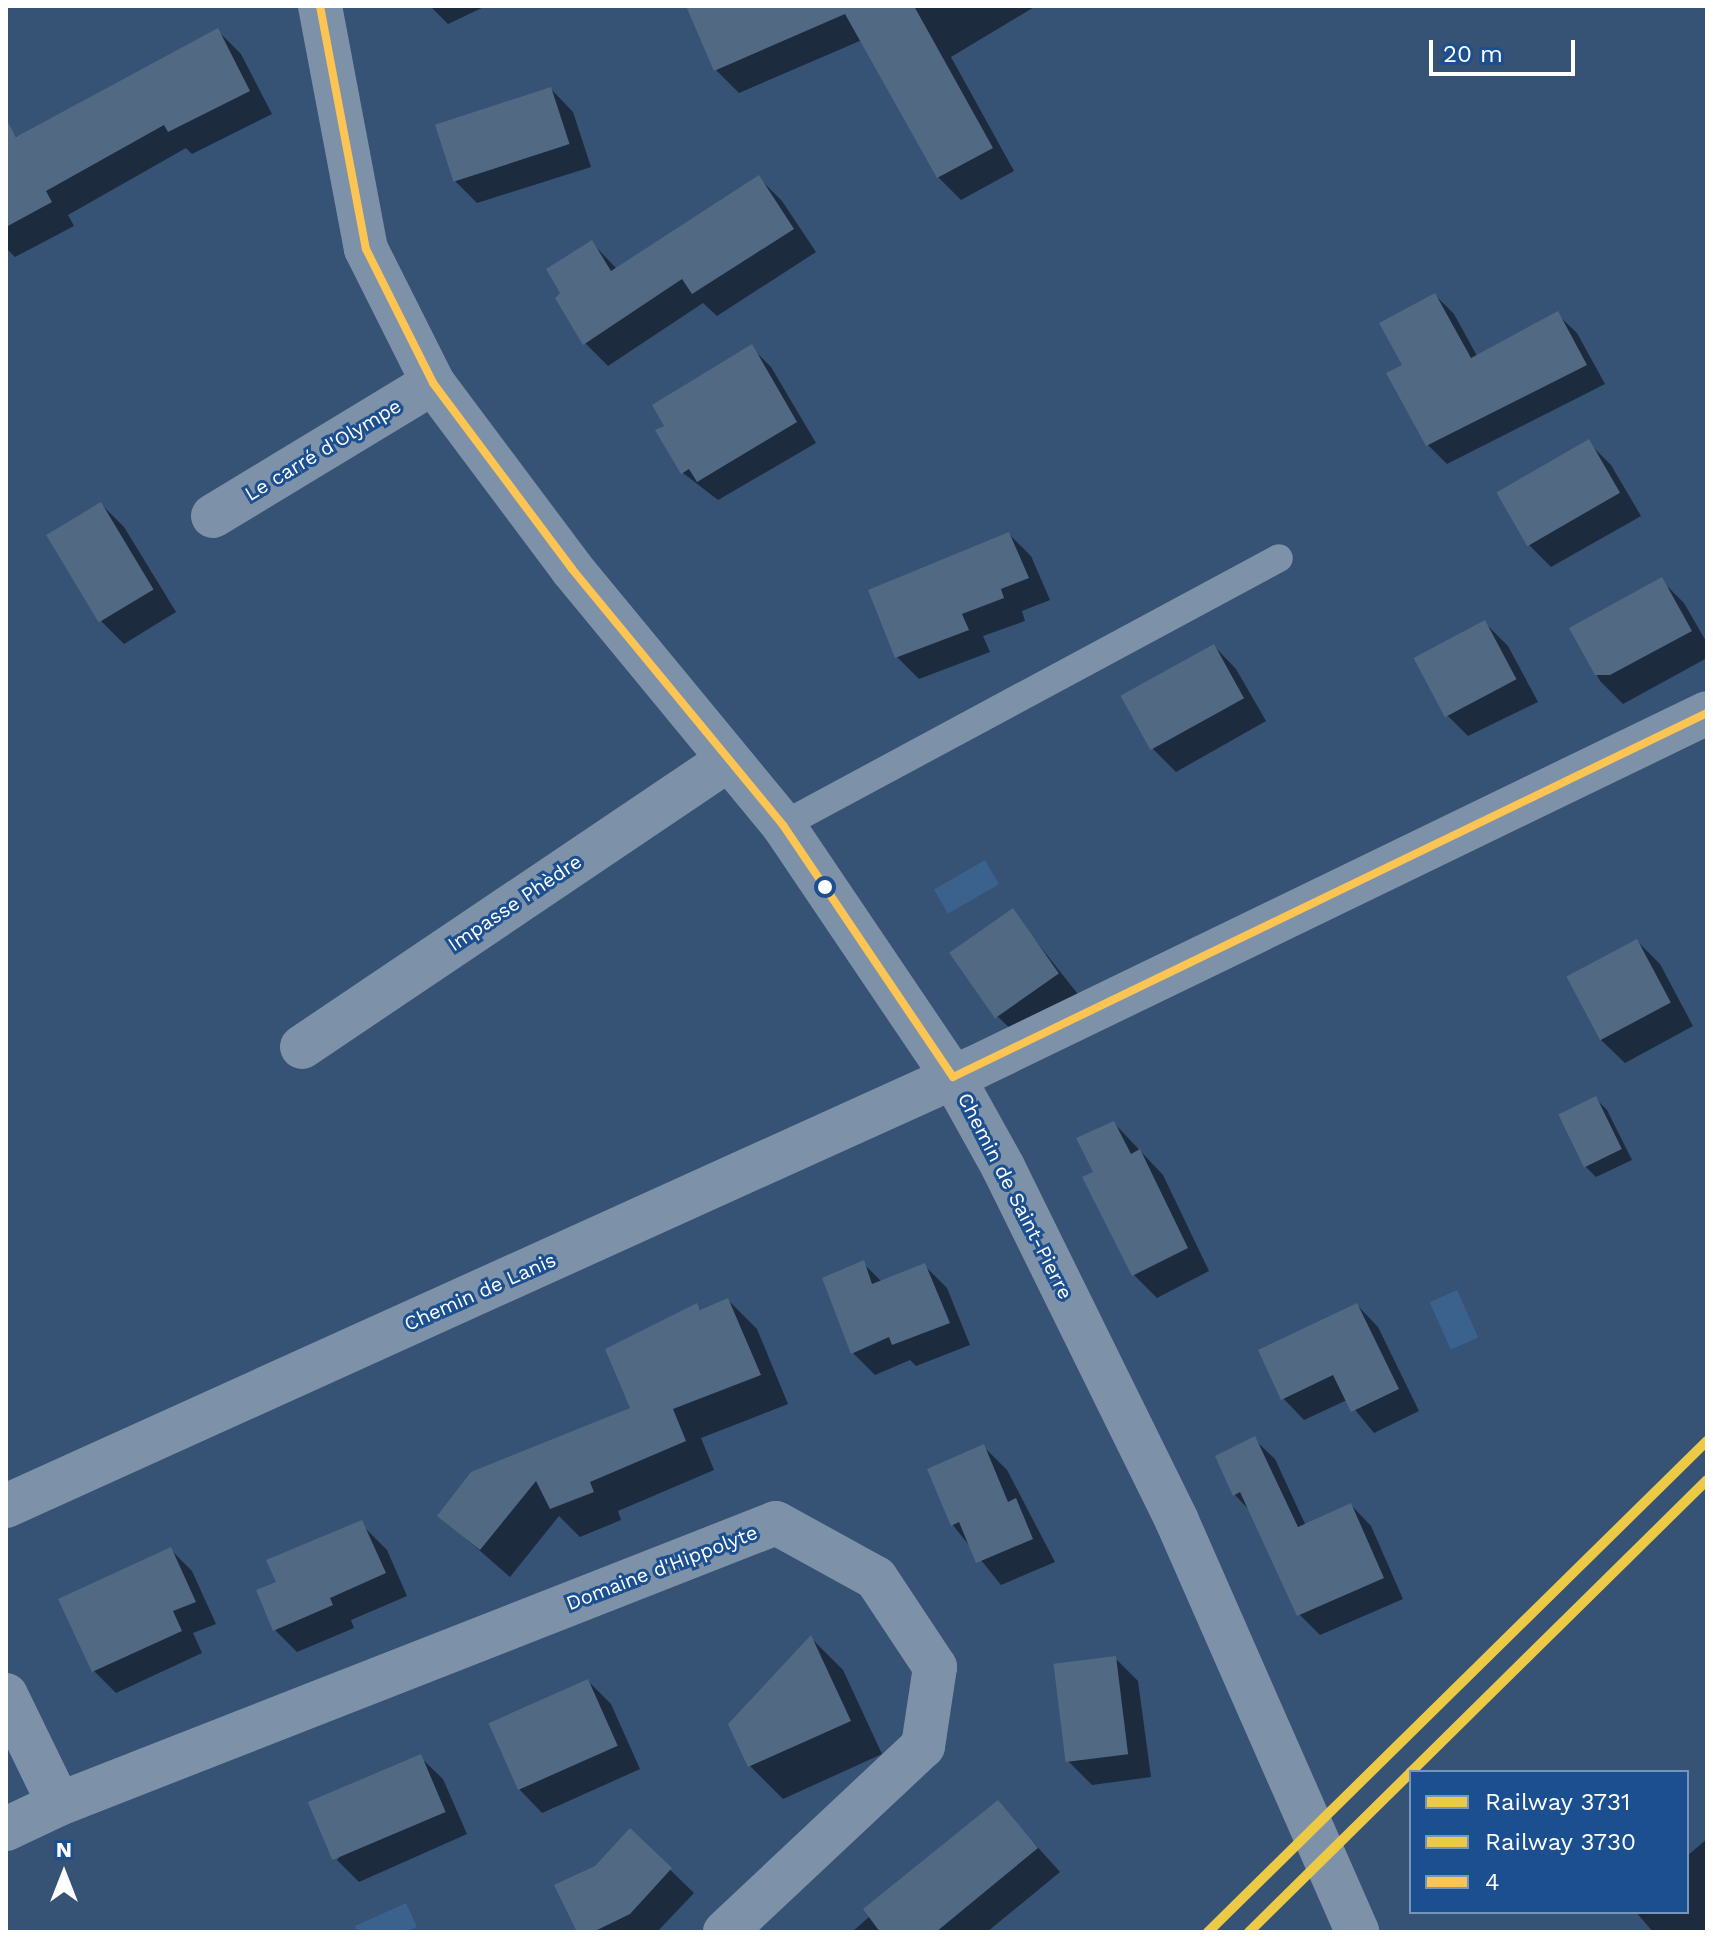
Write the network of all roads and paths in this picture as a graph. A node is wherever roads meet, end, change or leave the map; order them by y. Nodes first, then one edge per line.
1 (320, 6) edge
2 (433, 383) junction
3 (213, 516) dead end
4 (1279, 558) dead end
5 (1707, 713) edge
6 (728, 760) junction
7 (783, 825) junction
8 (302, 1047) dead end
9 (953, 1077) junction
10 (6, 1506) edge
11 (6, 1695) edge
12 (59, 1804) junction
13 (6, 1829) edge
14 (725, 1932) edge
15 (1357, 1932) edge

1 - 2 street, Chemin de Saint-Pierre
2 - 3 street, Le carré d'Olympe
2 - 6 street, Chemin de Saint-Pierre
4 - 7 lane
5 - 9 street, Chemin de Lanis
6 - 7 street, Chemin de Saint-Pierre
6 - 8 street, Impasse Phèdre
7 - 9 street, Chemin de Saint-Pierre
9 - 10 street, Chemin de Lanis
9 - 15 street, Chemin de Saint-Pierre
11 - 12 street
12 - 13 street, Domaine d'Hippolyte
12 - 14 street, Domaine d'Hippolyte

